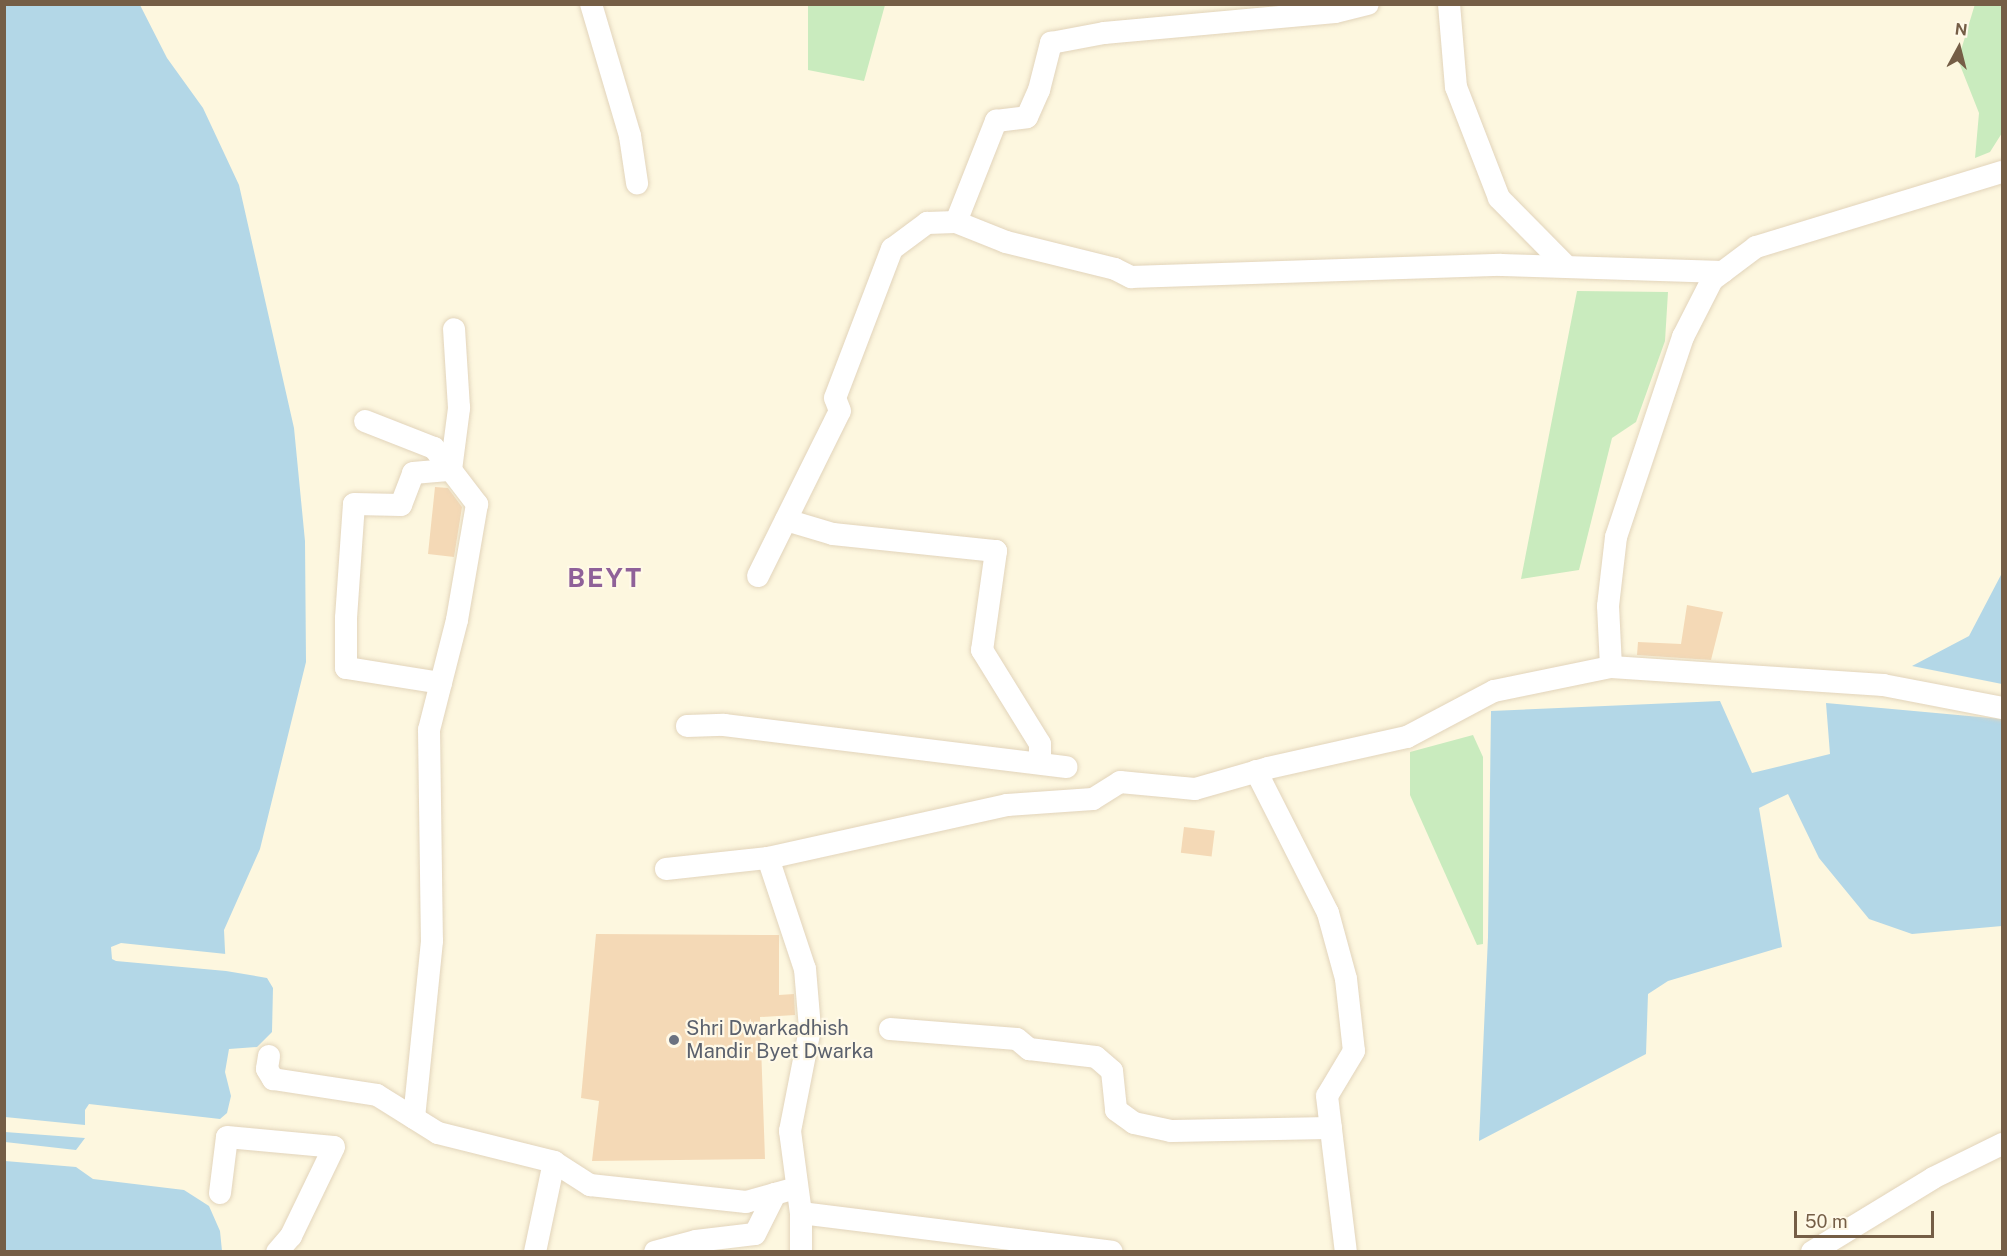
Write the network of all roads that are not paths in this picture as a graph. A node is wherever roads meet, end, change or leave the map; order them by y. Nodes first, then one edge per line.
1 (591, 4) edge
2 (1368, 4) edge
3 (1449, 4) edge
4 (2002, 172) edge
5 (637, 183) dead end
6 (956, 222) junction
7 (1565, 265) junction
8 (1723, 272) junction
9 (454, 329) dead end
10 (365, 421) dead end
11 (451, 470) junction
12 (786, 520) junction
13 (758, 576) dead end
14 (1611, 667) junction
15 (441, 683) junction
16 (2002, 708) edge
17 (687, 726) dead end
18 (1040, 763) junction
19 (1066, 767) dead end
20 (1256, 771) junction
21 (768, 858) junction
22 (666, 870) dead end
23 (890, 1029) dead end
24 (269, 1056) dead end
25 (414, 1118) junction
26 (1331, 1128) junction
27 (2002, 1144) edge
28 (554, 1162) junction
29 (786, 1191) junction
30 (220, 1193) dead end
31 (801, 1214) junction
32 (277, 1251) edge
33 (535, 1251) edge
34 (655, 1251) edge
35 (801, 1251) edge
36 (1112, 1251) edge
37 (1346, 1251) edge
38 (1812, 1251) edge

1 - 5 street
2 - 6 street
3 - 7 street
4 - 8 street
6 - 7 street
6 - 12 street
7 - 8 street
8 - 14 street
9 - 11 street
10 - 11 street
11 - 15 street
11 - 15 street
12 - 13 street
12 - 18 street
14 - 16 street
14 - 20 street
15 - 25 street
17 - 18 street
18 - 19 street
20 - 21 street
20 - 26 street
21 - 22 street
21 - 29 street
23 - 26 street
24 - 25 street
25 - 28 street
26 - 37 street
27 - 38 street
28 - 29 street
28 - 33 street
29 - 31 street
29 - 34 street
30 - 32 street
31 - 35 street
31 - 36 street

